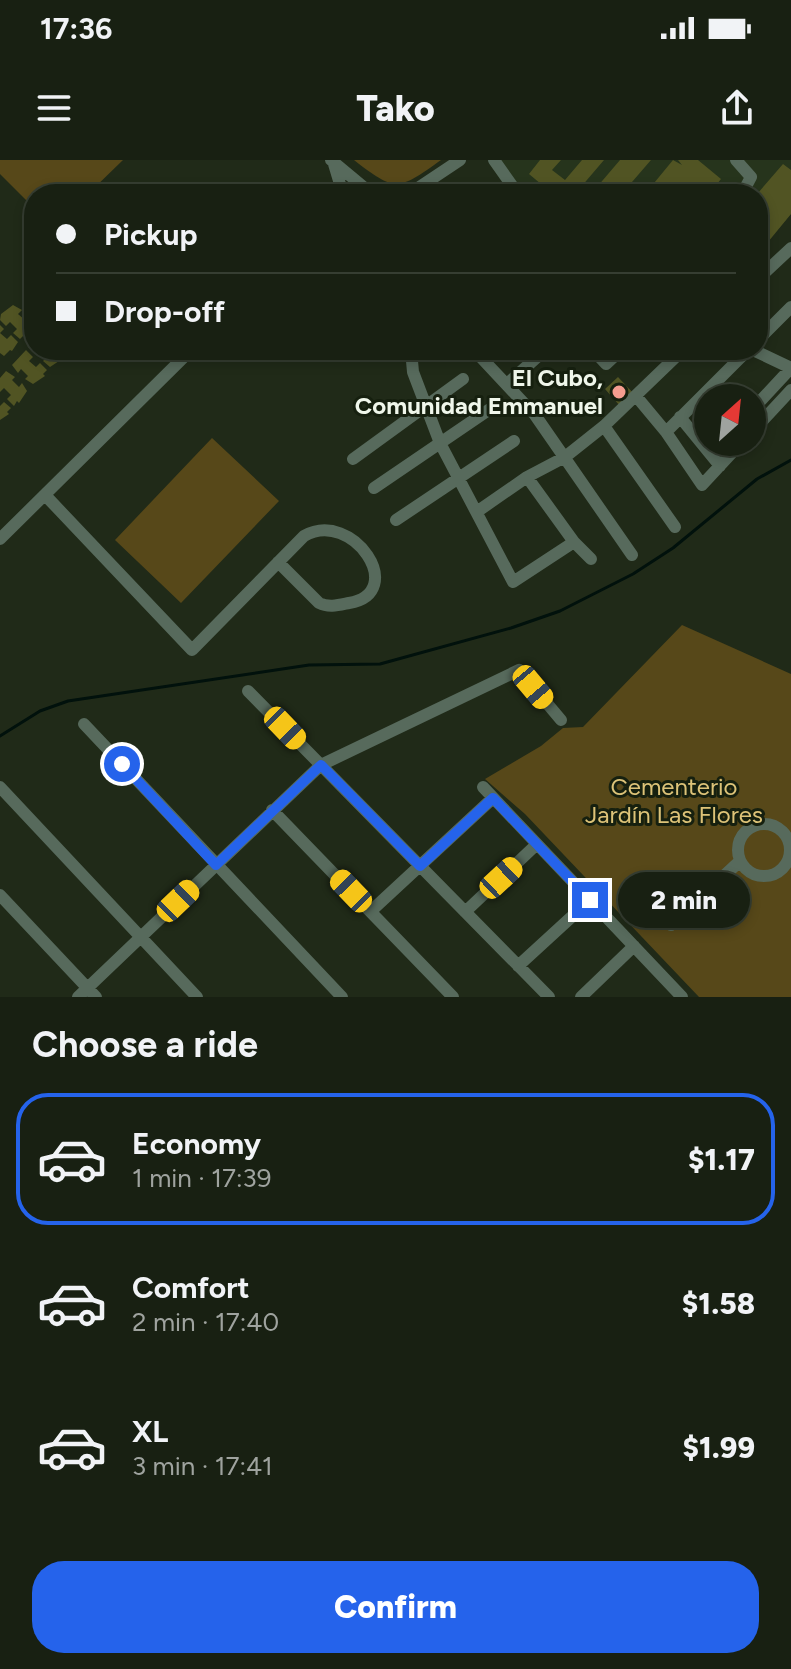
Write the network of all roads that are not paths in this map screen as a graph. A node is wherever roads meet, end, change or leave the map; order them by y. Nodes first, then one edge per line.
1 (460, 160) edge
2 (494, 160) edge
3 (736, 160) edge
4 (332, 162) edge
5 (340, 184) edge
6 (360, 184) edge
7 (424, 184) edge
8 (511, 184) edge
9 (747, 184) edge
10 (791, 248) edge
11 (768, 270) edge
12 (791, 307) edge
13 (768, 330) edge
14 (768, 358) edge
15 (181, 360) edge
16 (412, 360) edge
17 (484, 360) edge
18 (534, 360) edge
19 (673, 360) edge
20 (740, 360) edge
21 (791, 368) edge
22 (463, 379) dead end
23 (507, 384) junction
24 (791, 390) edge
25 (766, 395) edge
26 (636, 396) junction
27 (426, 406) junction
28 (490, 409) dead end
29 (680, 417) junction
30 (766, 417) edge
31 (604, 426) junction
32 (666, 432) junction
33 (514, 441) dead end
34 (440, 443) junction
35 (729, 456) edge
36 (565, 457) junction
37 (353, 459) dead end
38 (720, 466) junction
39 (459, 477) junction
40 (527, 477) junction
41 (374, 488) dead end
42 (45, 495) junction
43 (478, 511) junction
44 (396, 520) dead end
45 (675, 527) dead end
46 (0, 539) edge
47 (574, 542) junction
48 (632, 555) dead end
49 (591, 559) dead end
50 (278, 562) junction
51 (248, 691) dead end
52 (561, 720) dead end
53 (84, 724) dead end
54 (321, 765) junction
55 (0, 787) edge
56 (483, 787) dead end
57 (493, 798) junction
58 (272, 810) junction
59 (537, 844) junction
60 (790, 860) edge
61 (740, 861) junction
62 (216, 865) junction
63 (420, 866) junction
64 (0, 895) edge
65 (590, 900) junction
66 (371, 911) junction
67 (465, 912) junction
68 (671, 925) dead end
69 (140, 937) junction
70 (634, 946) junction
71 (518, 966) junction
72 (87, 994) edge
73 (680, 996) edge
74 (197, 997) edge
75 (342, 997) edge
76 (453, 997) edge
77 (549, 997) edge
78 (581, 997) edge

1 - 7 street
2 - 8 street
3 - 9 street
4 - 5 street
4 - 6 street
10 - 11 street
12 - 13 street
14 - 21 street
15 - 42 street
16 - 27 street
17 - 23 street
18 - 23 street
19 - 26 street
20 - 29 street
21 - 25 street
22 - 27 street
23 - 36 street
24 - 30 street
26 - 31 street
26 - 32 street
27 - 34 street
27 - 37 street
28 - 34 street
29 - 32 street
29 - 38 street
31 - 36 street
31 - 45 street
32 - 38 street
33 - 39 street
34 - 39 street
34 - 41 street
35 - 38 street
36 - 40 street
36 - 48 street
39 - 43 street
39 - 44 street
40 - 43 street
40 - 47 street
42 - 46 street
42 - 50 street
43 - 47 street
47 - 49 street
50 - 50 street
51 - 54 street
52 - 54 street
53 - 62 street
54 - 58 street
54 - 63 street
55 - 69 street
56 - 57 street
57 - 59 street
57 - 63 street
58 - 62 street
58 - 66 street
59 - 65 street
59 - 67 street
60 - 61 street
60 - 61 street
61 - 68 street
62 - 69 street
62 - 75 street
63 - 66 street
63 - 67 street
64 - 72 street
65 - 70 street
65 - 71 street
66 - 76 street
67 - 71 street
69 - 72 street
69 - 74 street
70 - 73 street
70 - 78 street
71 - 77 street

